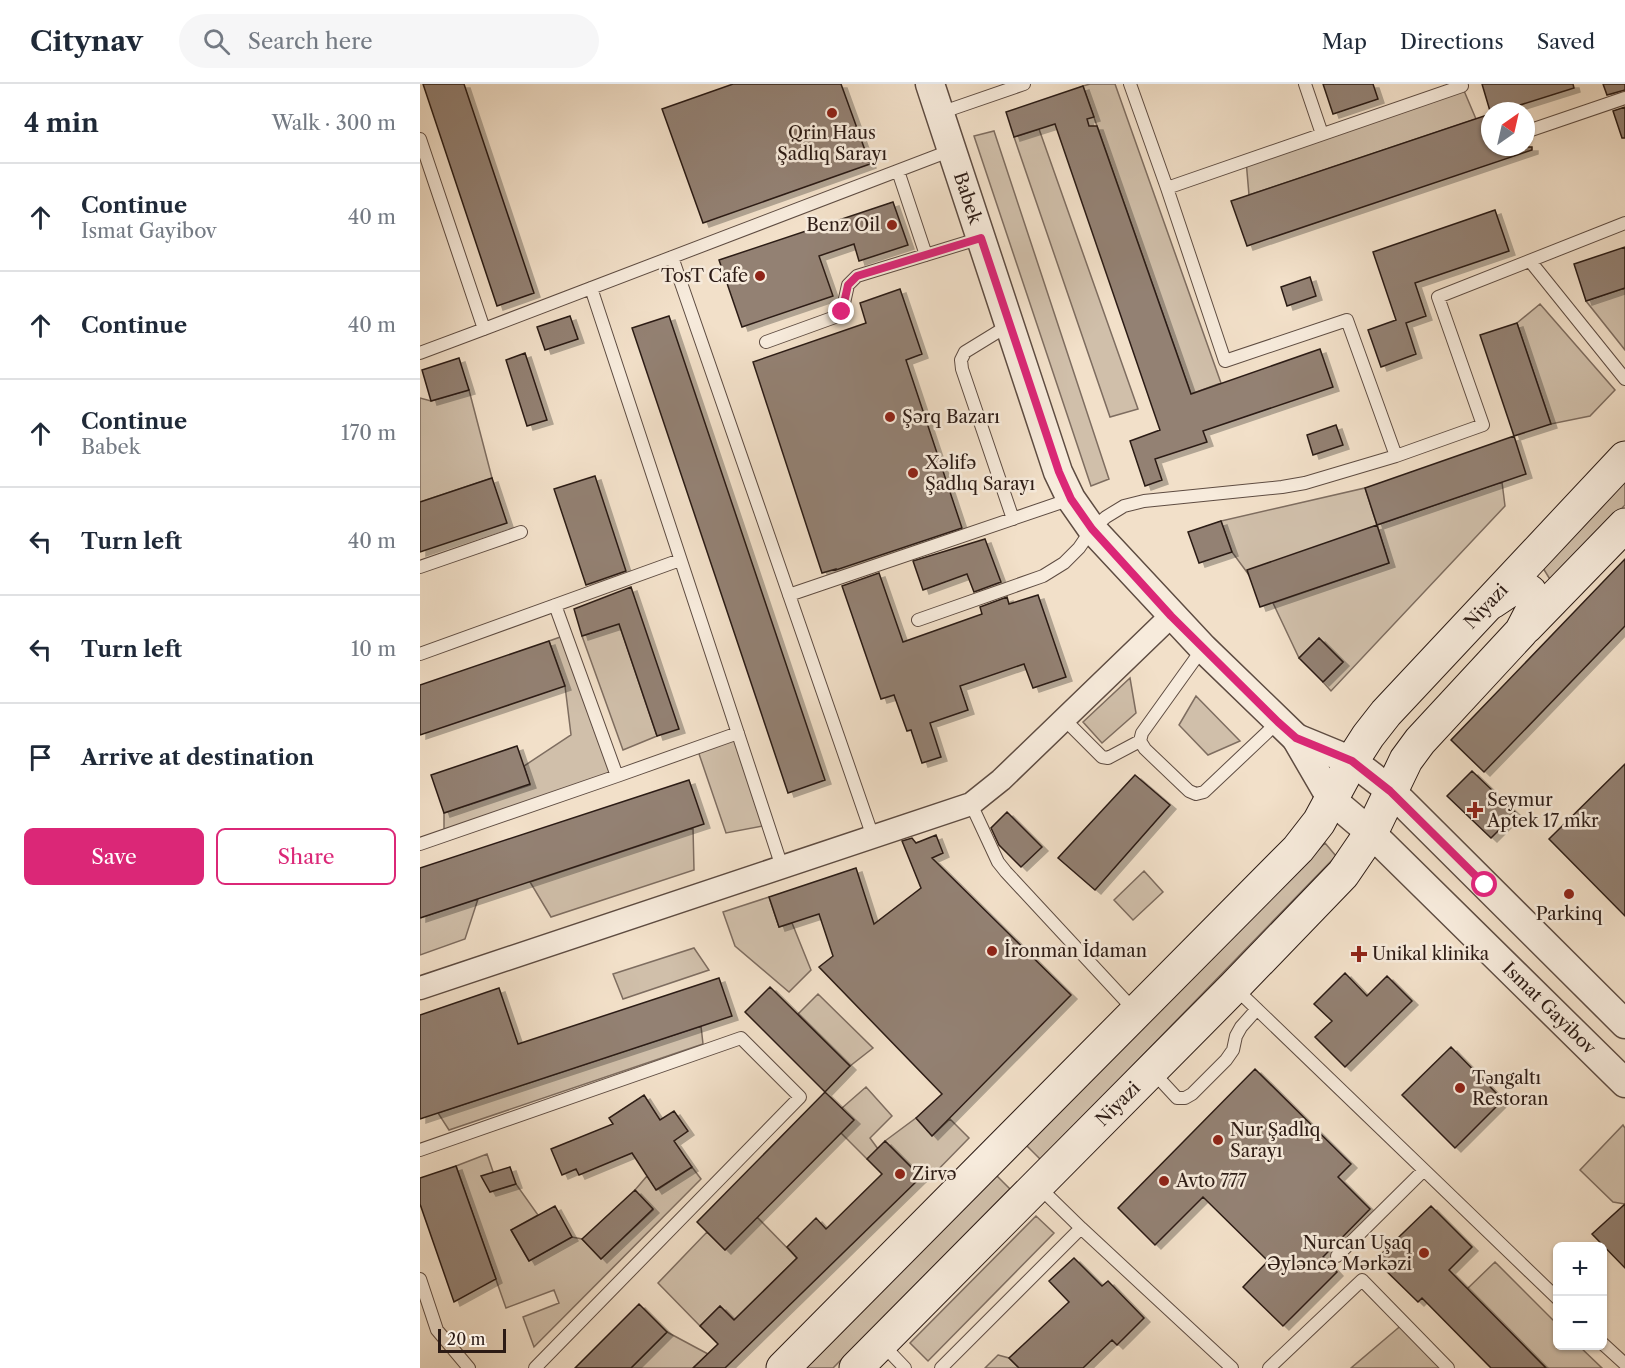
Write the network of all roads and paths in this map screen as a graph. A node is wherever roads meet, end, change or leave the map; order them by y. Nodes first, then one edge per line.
1 (930, 84) edge
2 (1024, 84) edge
3 (1130, 84) edge
4 (1305, 84) edge
5 (1461, 84) edge
6 (1625, 98) edge
7 (940, 113) junction
8 (1535, 129) edge
9 (1322, 134) junction
10 (420, 139) edge
11 (952, 150) junction
12 (897, 171) junction
13 (1167, 188) junction
14 (1625, 223) edge
15 (981, 238) junction
16 (926, 255) junction
17 (672, 257) junction
18 (1530, 261) junction
19 (591, 288) junction
20 (1010, 324) junction
21 (484, 329) junction
22 (766, 342) dead end
23 (420, 353) edge
24 (1625, 380) edge
25 (1396, 456) junction
26 (1625, 458) edge
27 (1071, 499) junction
28 (1013, 519) junction
29 (1625, 525) edge
30 (1092, 529) junction
31 (521, 532) dead end
32 (681, 560) junction
33 (420, 567) edge
34 (789, 595) junction
35 (1490, 603) junction
36 (555, 605) junction
37 (1171, 616) junction
38 (918, 620) dead end
39 (1521, 632) junction
40 (1203, 648) junction
41 (420, 654) edge
42 (1065, 720) junction
43 (1287, 730) junction
44 (738, 733) junction
45 (1140, 741) junction
46 (1352, 761) junction
47 (617, 776) junction
48 (1390, 791) junction
49 (1332, 800) junction
50 (972, 804) junction
51 (1371, 833) junction
52 (873, 837) junction
53 (420, 844) edge
54 (782, 867) junction
55 (1234, 987) junction
56 (420, 988) edge
57 (1257, 1009) junction
58 (1136, 1012) junction
59 (1625, 1024) edge
60 (1151, 1070) junction
61 (1625, 1083) edge
62 (1002, 1149) junction
63 (420, 1150) edge
64 (1424, 1170) junction
65 (1037, 1185) junction
66 (1081, 1228) junction
67 (1337, 1256) dead end
68 (420, 1279) edge
69 (1554, 1296) edge
70 (881, 1343) junction
71 (1607, 1348) edge
72 (1625, 1364) edge
73 (469, 1368) edge
74 (535, 1368) edge
75 (783, 1368) edge
76 (856, 1368) edge
77 (905, 1368) edge
78 (941, 1368) edge
79 (1232, 1368) edge
80 (1269, 1368) edge
81 (1448, 1368) edge

1 - 7 street, Babek
2 - 7 lane
3 - 13 lane
4 - 9 lane
5 - 9 lane
6 - 8 lane
7 - 11 street, Babek
9 - 13 lane
10 - 21 lane
11 - 12 lane
11 - 15 street, Babek
12 - 16 lane
12 - 17 lane
13 - 25 lane
14 - 18 lane
15 - 16 lane
15 - 20 street, Babek
16 - 22 lane
17 - 19 lane
17 - 34 lane
18 - 24 lane
18 - 25 lane
19 - 21 lane
19 - 32 lane
20 - 27 street, Babek
20 - 28 lane
21 - 23 lane
25 - 30 lane
26 - 35 main road, Niyazi
27 - 28 lane
27 - 30 street, Babek
28 - 34 lane
29 - 39 main road
30 - 37 street, Babek
30 - 38 lane
31 - 33 lane
32 - 36 lane
32 - 44 lane
34 - 52 lane
35 - 39 main road
35 - 46 main road, Niyazi
36 - 41 lane
36 - 47 lane
37 - 40 street, Babek
37 - 42 street
39 - 48 main road, Niyazi
40 - 43 street, Babek
40 - 45 lane
42 - 45 lane
42 - 50 street
43 - 45 lane
43 - 46 street
43 - 49 street, Ismat Gayibov
44 - 47 lane
44 - 54 lane
46 - 48 street
46 - 49 main road, Niyazi
47 - 53 lane
48 - 51 main road, Niyazi
48 - 59 street
49 - 51 street, Ismat Gayibov
49 - 58 main road, Niyazi
50 - 52 street
50 - 58 lane
51 - 55 main road, Niyazi
51 - 61 street, Ismat Gayibov
52 - 54 street
54 - 56 street
55 - 57 lane
55 - 60 main road, Niyazi
57 - 60 lane
57 - 64 lane
58 - 62 main road, Niyazi
60 - 65 main road, Niyazi
62 - 65 main road
62 - 75 main road
63 - 74 lane
64 - 67 lane
64 - 69 lane
65 - 66 lane
65 - 70 main road, Niyazi
66 - 78 lane
66 - 79 lane
68 - 73 lane
70 - 76 main road, Niyazi
70 - 77 lane
71 - 72 lane
80 - 81 lane

